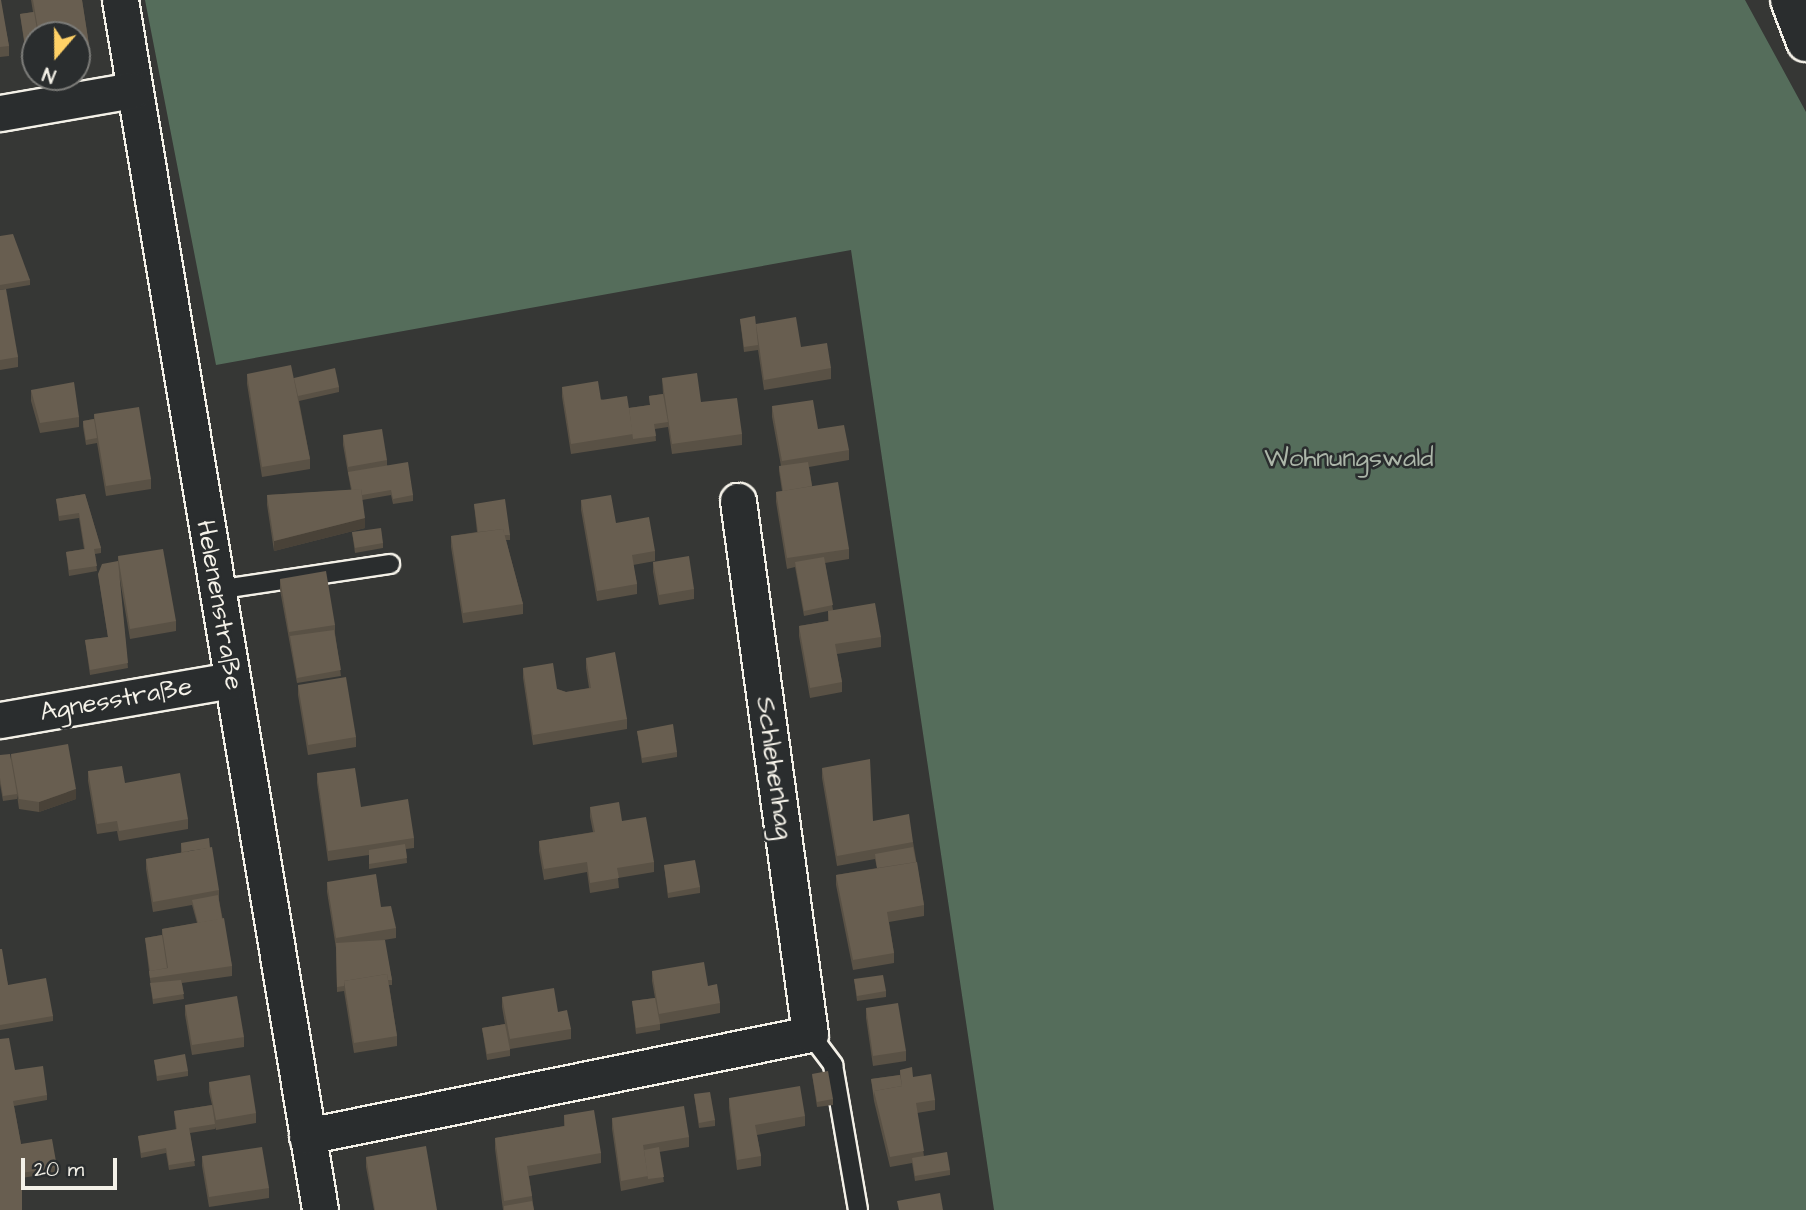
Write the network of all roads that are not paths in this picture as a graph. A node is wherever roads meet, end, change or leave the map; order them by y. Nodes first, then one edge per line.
1 (120, 0) edge
2 (1790, 0) edge
3 (1806, 42) edge
4 (133, 90) junction
5 (0, 113) edge
6 (737, 501) dead end
7 (390, 564) dead end
8 (216, 590) junction
9 (232, 680) junction
10 (0, 720) edge
11 (810, 1034) junction
12 (307, 1136) junction
13 (320, 1210) edge
14 (858, 1210) edge

1 - 4 street, Helenenstraße
2 - 3 main road
4 - 5 street
4 - 8 street, Helenenstraße
6 - 11 street, Schlehenhag
7 - 8 lane
8 - 9 street, Helenenstraße
9 - 10 street, Agnesstraße
9 - 12 street, Helenenstraße
11 - 12 street
11 - 14 lane, Schlehenhag
12 - 13 street, Helenenstraße

